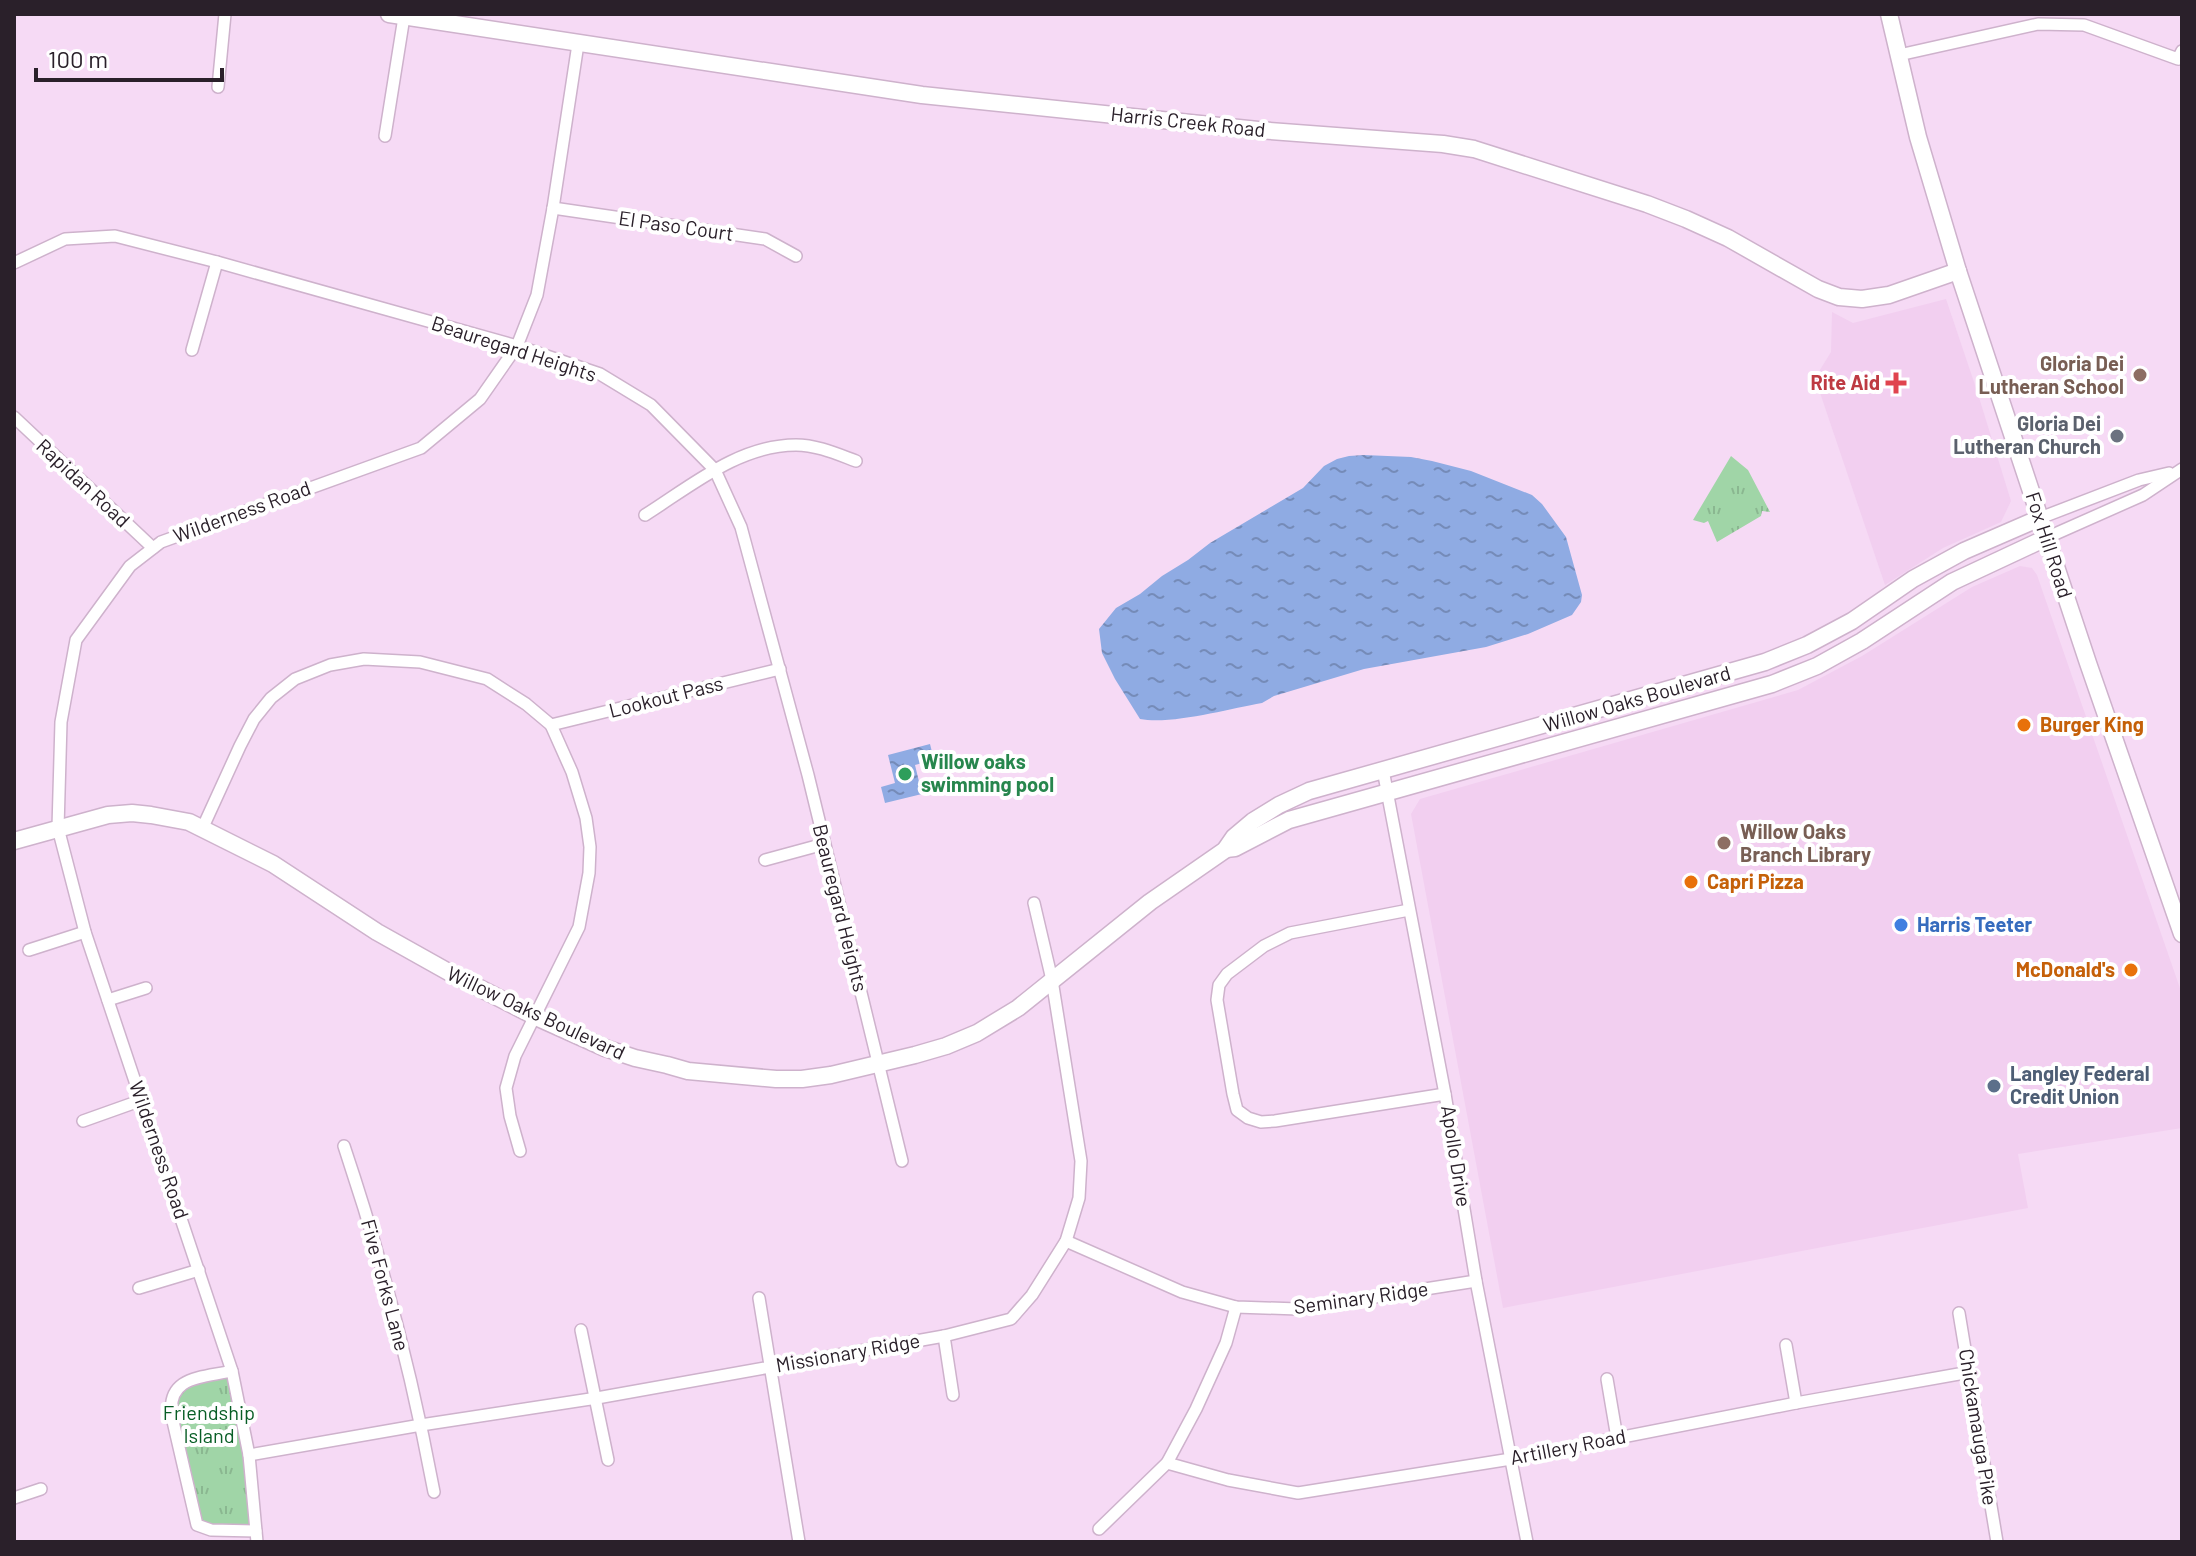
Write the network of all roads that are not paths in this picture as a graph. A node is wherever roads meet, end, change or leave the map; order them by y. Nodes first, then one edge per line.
1 (225, 14) edge
2 (1889, 14) edge
3 (396, 15) edge
4 (2084, 19) edge
5 (578, 44) junction
6 (2182, 51) edge
7 (1899, 55) junction
8 (218, 87) dead end
9 (385, 136) dead end
10 (553, 208) junction
11 (796, 256) dead end
12 (217, 262) junction
13 (14, 263) edge
14 (1958, 271) junction
15 (517, 346) junction
16 (192, 350) dead end
17 (14, 417) edge
18 (856, 461) dead end
19 (715, 470) junction
20 (2181, 472) edge
21 (645, 515) dead end
22 (2040, 518) junction
23 (2046, 538) junction
24 (153, 548) junction
25 (780, 669) junction
26 (551, 725) junction
27 (1383, 770) junction
28 (1387, 793) junction
29 (203, 827) junction
30 (58, 828) junction
31 (14, 841) edge
32 (824, 844) junction
33 (1225, 850) junction
34 (765, 860) dead end
35 (1034, 903) dead end
36 (1409, 910) junction
37 (85, 932) junction
38 (2182, 934) edge
39 (29, 950) dead end
40 (1052, 980) junction
41 (146, 988) dead end
42 (108, 1000) junction
43 (536, 1017) junction
44 (878, 1064) junction
45 (1445, 1094) junction
46 (142, 1100) junction
47 (83, 1121) dead end
48 (344, 1146) dead end
49 (520, 1151) dead end
50 (902, 1161) dead end
51 (1066, 1241) junction
52 (199, 1270) junction
53 (1476, 1281) junction
54 (139, 1288) dead end
55 (759, 1298) dead end
56 (1236, 1307) junction
57 (1959, 1313) dead end
58 (581, 1330) dead end
59 (944, 1336) junction
60 (1786, 1345) dead end
61 (770, 1367) junction
62 (232, 1371) junction
63 (1970, 1372) junction
64 (1607, 1379) dead end
65 (953, 1395) dead end
66 (597, 1398) junction
67 (1796, 1403) junction
68 (421, 1425) junction
69 (1617, 1438) junction
70 (249, 1455) junction
71 (1511, 1459) junction
72 (608, 1460) dead end
73 (1167, 1463) junction
74 (41, 1489) dead end
75 (434, 1492) dead end
76 (14, 1498) edge
77 (1099, 1529) dead end
78 (256, 1536) edge
79 (1993, 1541) edge
80 (799, 1542) edge
81 (1527, 1542) edge

1 - 8 street
2 - 7 street, Fox Hill Road
3 - 5 street, Harris Creek Road
3 - 9 street
4 - 6 street
4 - 7 street
5 - 10 street, Wilderness Road
5 - 14 street, Harris Creek Road
7 - 14 street, Fox Hill Road
10 - 11 street, El Paso Court
10 - 15 street, Wilderness Road
12 - 13 street, Beauregard Heights
12 - 15 street, Beauregard Heights
12 - 16 street
14 - 22 street, Fox Hill Road
15 - 19 street, Beauregard Heights
15 - 24 street, Wilderness Road
17 - 24 street, Rapidan Road
18 - 19 street
19 - 21 street
19 - 25 street, Beauregard Heights
20 - 22 street
20 - 23 street
22 - 23 street, Fox Hill Road
22 - 27 street, Willow Oaks Boulevard
23 - 28 street, Willow Oaks Boulevard
23 - 38 street, Fox Hill Road
24 - 30 street, Wilderness Road
25 - 26 street, Lookout Pass
25 - 32 street, Beauregard Heights
26 - 29 street
26 - 43 street
27 - 28 street, Apollo Drive
27 - 33 street, Willow Oaks Boulevard
28 - 33 street, Willow Oaks Boulevard
28 - 36 street, Apollo Drive
29 - 30 street, Willow Oaks Boulevard
29 - 43 street, Willow Oaks Boulevard
30 - 31 street, Willow Oaks Boulevard
30 - 37 street, Wilderness Road
32 - 34 street
32 - 44 street, Beauregard Heights
33 - 40 street, Willow Oaks Boulevard
35 - 40 street, Missionary Ridge
36 - 45 street, Apollo Drive
36 - 45 street
37 - 39 street
37 - 42 street, Wilderness Road
40 - 44 street, Willow Oaks Boulevard
40 - 51 street, Missionary Ridge
41 - 42 street
42 - 46 street, Wilderness Road
43 - 44 street, Willow Oaks Boulevard
43 - 49 street
44 - 50 street, Beauregard Heights
45 - 53 street, Apollo Drive
46 - 47 street
46 - 52 street, Wilderness Road
48 - 68 street, Five Forks Lane
51 - 56 street, Seminary Ridge
51 - 59 street, Missionary Ridge
52 - 54 street
52 - 62 street, Wilderness Road
53 - 56 street, Seminary Ridge
53 - 71 street, Apollo Drive
55 - 61 street
56 - 73 street
57 - 63 street, Chickamauga Pike
58 - 66 street
59 - 61 street, Missionary Ridge
59 - 65 street
60 - 67 street
61 - 66 street, Missionary Ridge
61 - 80 street
62 - 70 street, Wilderness Road
62 - 78 street, Wilderness Road
63 - 67 street, Artillery Road
63 - 79 street, Chickamauga Pike
64 - 69 street
66 - 68 street, Missionary Ridge
66 - 72 street
67 - 69 street, Artillery Road
68 - 70 street, Missionary Ridge
68 - 75 street, Five Forks Lane
69 - 71 street, Artillery Road
70 - 78 street, Wilderness Road
71 - 73 street, Artillery Road
71 - 81 street, Apollo Drive
73 - 77 street
74 - 76 street

